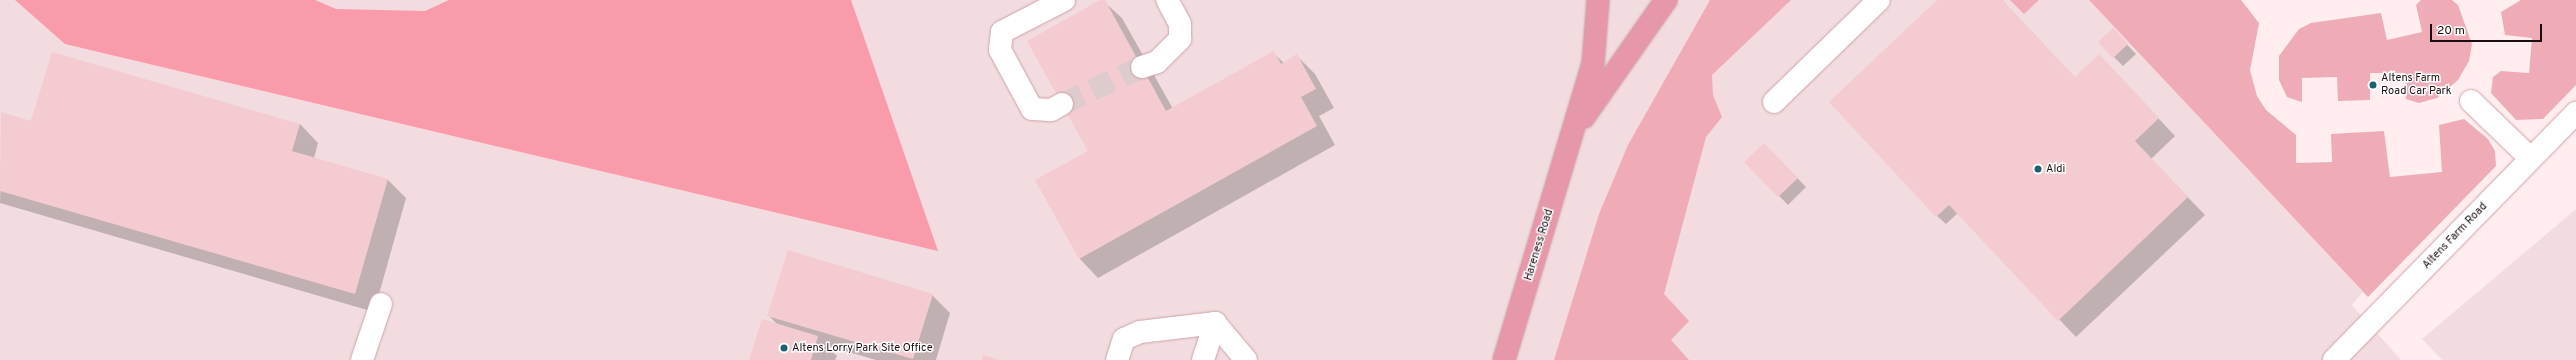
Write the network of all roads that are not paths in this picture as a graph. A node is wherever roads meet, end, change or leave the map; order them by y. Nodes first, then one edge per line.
1 (1064, 0) edge
2 (1167, 0) edge
3 (1598, 0) edge
4 (1666, 0) edge
5 (1879, 0) edge
6 (1142, 67) tunnel mouth
7 (2471, 101) dead end
8 (1774, 102) dead end
9 (1062, 104) tunnel mouth
10 (2576, 113) edge
11 (1574, 131) junction
12 (2530, 157) junction
13 (381, 304) dead end
14 (1215, 323) junction
15 (362, 360) edge
16 (1117, 360) edge
17 (1203, 360) edge
18 (1246, 360) edge
19 (1504, 360) edge
20 (2334, 360) edge

1 - 9 street
2 - 6 street
3 - 11 main road, Hareness Road
4 - 11 main road, Hareness Road
5 - 8 street
7 - 12 street
10 - 12 street, Altens Farm Road
11 - 19 main road, Hareness Road
12 - 20 street, Altens Farm Road
13 - 15 street
14 - 16 street
14 - 17 street
14 - 18 street

